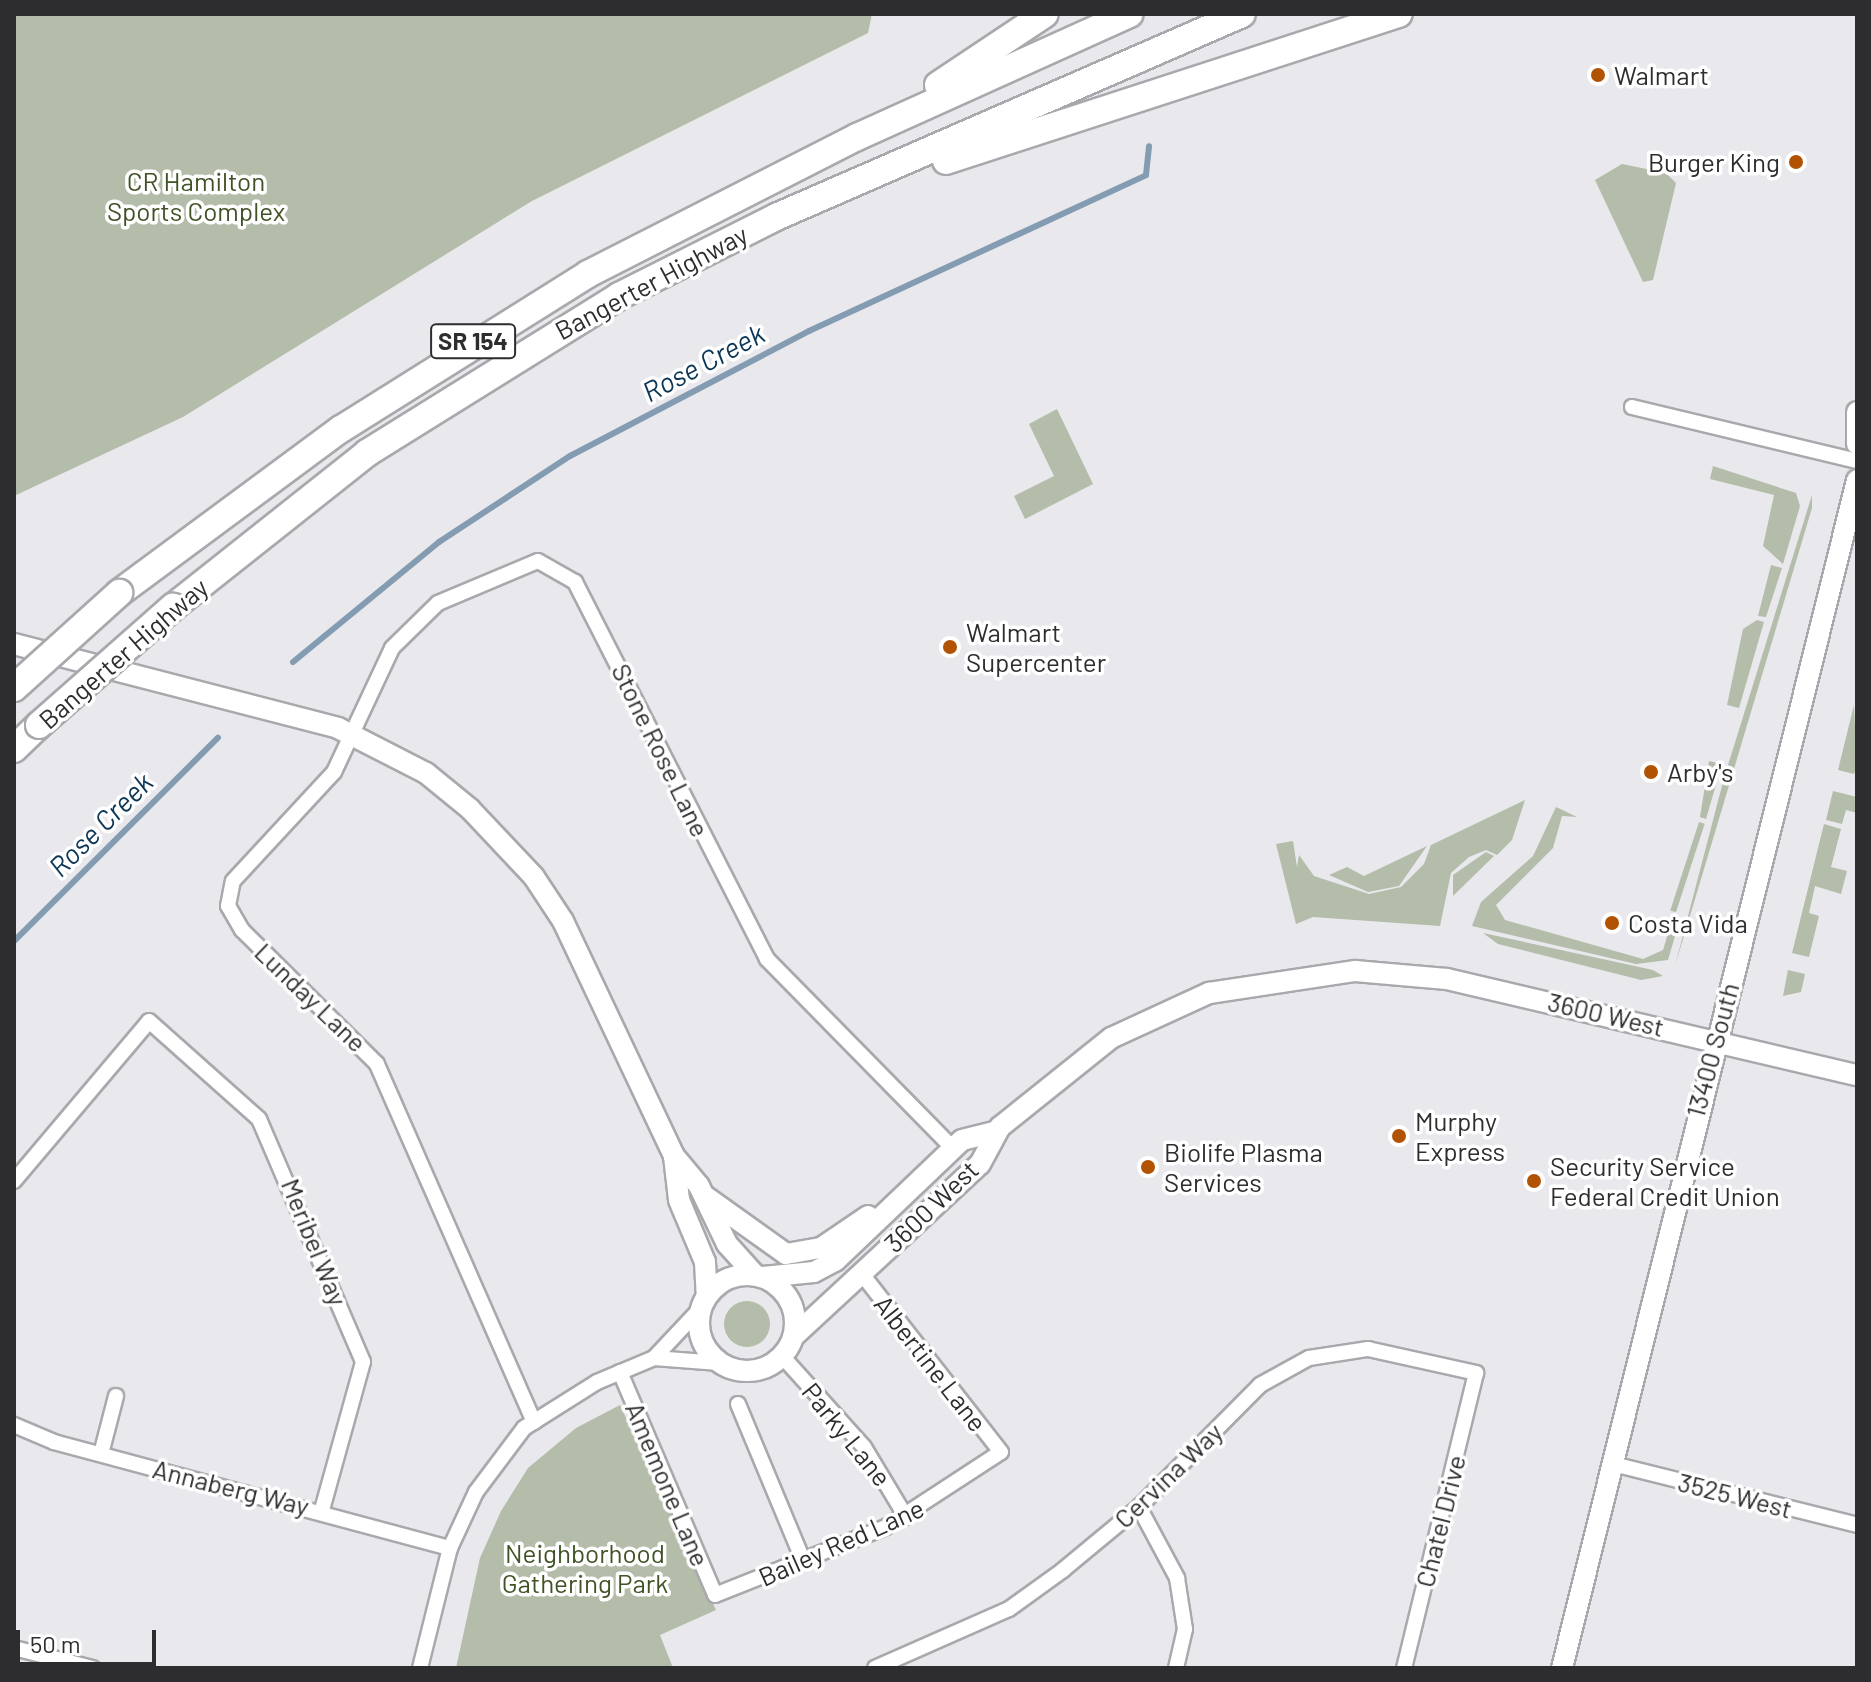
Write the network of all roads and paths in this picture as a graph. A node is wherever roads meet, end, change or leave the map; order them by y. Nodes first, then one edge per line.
1 (1045, 14) edge
2 (1130, 14) edge
3 (1242, 14) edge
4 (1399, 14) edge
5 (857, 137) junction
6 (776, 217) junction
7 (1632, 407) dead end
8 (1857, 412) edge
9 (1857, 444) edge
10 (1857, 461) edge
11 (1857, 480) edge
12 (14, 644) edge
13 (14, 688) edge
14 (354, 733) junction
15 (14, 749) edge
16 (1715, 1038) junction
17 (1857, 1075) edge
18 (994, 1132) junction
19 (953, 1148) junction
20 (674, 1156) junction
21 (14, 1181) edge
22 (910, 1185) junction
23 (704, 1196) junction
24 (861, 1273) junction
25 (759, 1276) junction
26 (704, 1302) junction
27 (794, 1336) junction
28 (782, 1356) junction
29 (654, 1358) junction
30 (719, 1363) junction
31 (620, 1372) junction
32 (1476, 1373) joint
33 (116, 1396) dead end
34 (738, 1404) dead end
35 (534, 1422) junction
36 (14, 1425) edge
37 (1001, 1452) joint
38 (101, 1454) junction
39 (1613, 1464) junction
40 (1139, 1507) junction
41 (322, 1510) junction
42 (906, 1517) junction
43 (1857, 1525) edge
44 (450, 1548) junction
45 (803, 1560) junction
46 (715, 1595) joint
47 (14, 1648) edge
48 (892, 1665) edge
49 (92, 1668) edge
50 (420, 1668) edge
51 (875, 1668) edge
52 (1176, 1668) edge
53 (1404, 1668) edge
54 (1562, 1668) edge

1 - 5 highway
2 - 5 highway, Bangerter Highway / SR 154
3 - 6 highway, Bangerter Highway / SR 154
4 - 6 highway
5 - 13 highway, Bangerter Highway / SR 154, bridge
6 - 15 highway, Bangerter Highway / SR 154, bridge
7 - 10 street
8 - 9 street
11 - 16 street, 13400 South
12 - 14 street
14 - 19 street, Stone Rose Lane
14 - 20 street
14 - 35 street, Lunday Lane
16 - 17 street, 3600 West
16 - 18 street, 3600 West
16 - 39 street, 13400 South
18 - 19 street, 3600 West
18 - 24 street, 3600 West
19 - 22 street, 3600 West
20 - 23 street
20 - 26 street
21 - 41 street, Meribel Way
22 - 23 street
22 - 25 street, 3600 West
23 - 25 street
24 - 27 street, 3600 West
24 - 37 street, Albertine Lane
25 - 26 street
25 - 27 street
26 - 29 street
26 - 30 street
27 - 28 street
28 - 30 street
28 - 42 street, Parky Lane
29 - 30 street
29 - 31 street
31 - 35 street
31 - 46 street, Amemone Lane
32 - 40 street, Cervina Way
32 - 53 street, Chatel Drive
33 - 38 street
34 - 45 street
35 - 44 street
36 - 38 street, Annaberg Way
37 - 42 street, Bailey Red Lane
38 - 41 street, Annaberg Way
39 - 43 street, 3525 West
39 - 54 street, 13400 South
40 - 48 street, Cervina Way
40 - 52 street
41 - 44 street, Annaberg Way
42 - 45 street, Bailey Red Lane
44 - 50 street
45 - 46 street, Bailey Red Lane
47 - 49 street
48 - 51 street, Cervina Way

